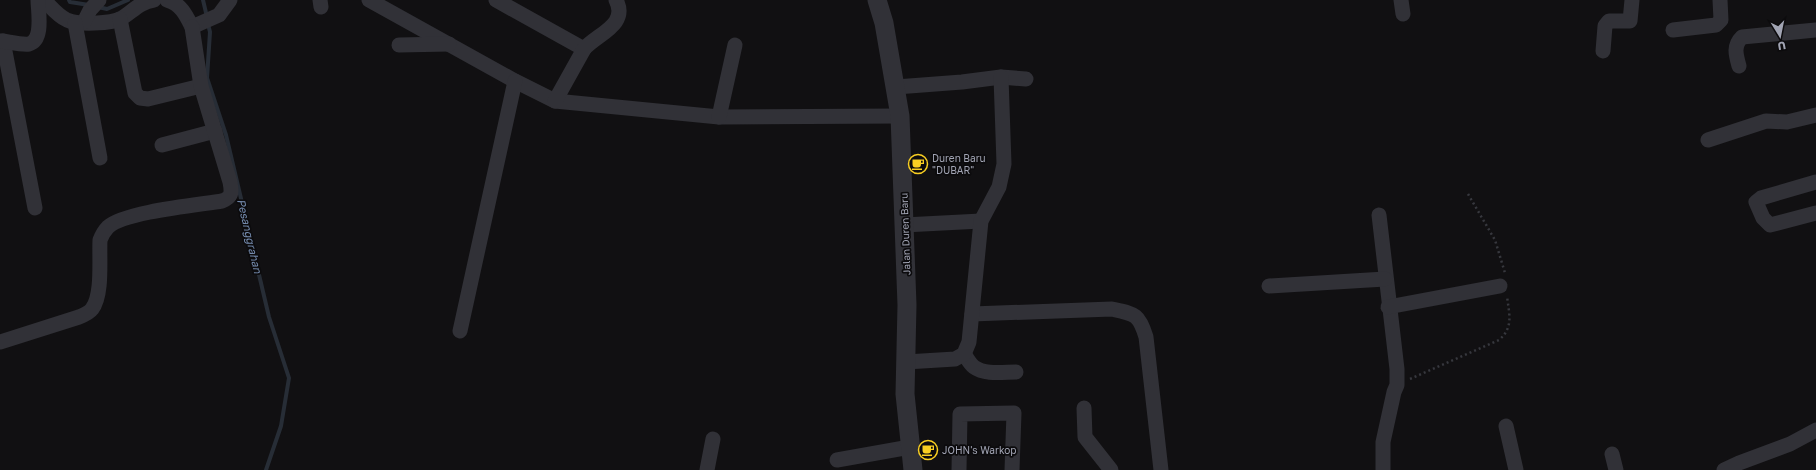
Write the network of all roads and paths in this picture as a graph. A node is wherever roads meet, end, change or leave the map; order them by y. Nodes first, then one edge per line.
1 (38, 0) edge
2 (44, 0) edge
3 (154, 0) edge
4 (167, 0) edge
5 (230, 0) edge
6 (369, 0) edge
7 (496, 0) edge
8 (616, 0) edge
9 (877, 0) edge
10 (1632, 0) edge
11 (1720, 0) edge
12 (87, 14) edge
13 (120, 19) junction
14 (197, 25) junction
15 (1673, 30) dead end
16 (1816, 30) edge
17 (2, 41) edge
18 (450, 44) junction
19 (399, 45) dead end
20 (735, 45) dead end
21 (584, 49) junction
22 (1603, 51) dead end
23 (1739, 66) dead end
24 (1001, 77) junction
25 (1026, 79) dead end
26 (515, 81) junction
27 (201, 86) junction
28 (896, 88) junction
29 (555, 101) junction
30 (1816, 115) edge
31 (900, 116) junction
32 (719, 117) junction
33 (215, 131) junction
34 (1708, 140) dead end
35 (162, 145) dead end
36 (100, 158) dead end
37 (1816, 182) edge
38 (1468, 194) dead end
39 (35, 208) dead end
40 (1816, 213) edge
41 (1379, 215) dead end
42 (981, 222) junction
43 (904, 225) junction
44 (1385, 279) junction
45 (1504, 285) junction
46 (1269, 286) dead end
47 (1388, 307) junction
48 (972, 314) junction
49 (460, 331) dead end
50 (0, 342) edge
51 (964, 354) junction
52 (906, 362) junction
53 (1016, 372) dead end
54 (1397, 385) junction
55 (1084, 408) dead end
56 (1506, 426) dead end
57 (1816, 430) edge
58 (713, 439) dead end
59 (910, 447) junction
60 (1612, 454) dead end
61 (837, 460) dead end
62 (707, 470) edge
63 (913, 470) edge
64 (959, 470) edge
65 (1012, 470) edge
66 (1111, 470) edge
67 (1161, 470) edge
68 (1383, 470) edge
69 (1516, 470) edge
70 (1616, 470) edge
71 (1724, 470) edge

1 - 17 street
2 - 12 street
3 - 13 street
4 - 14 street
5 - 14 street
6 - 18 street
7 - 21 street
8 - 21 street
9 - 28 street, Jalan Duren Baru
10 - 22 street
11 - 15 street
12 - 13 street
12 - 36 street
13 - 27 street
14 - 27 street
16 - 23 street
17 - 39 street
18 - 19 street
18 - 26 street
20 - 32 street
21 - 29 street
24 - 25 street
24 - 28 street
24 - 42 street
26 - 29 street
26 - 49 street
27 - 33 street
28 - 31 street, Jalan Duren Baru
29 - 32 street
30 - 34 street
31 - 32 street
31 - 43 street, Jalan Duren Baru
33 - 35 street
33 - 50 street
37 - 40 street
38 - 45 path
41 - 44 street
42 - 43 street
42 - 48 street
43 - 52 street, Jalan Duren Baru
44 - 46 street
44 - 47 street
45 - 47 street
45 - 54 path
47 - 54 street
48 - 51 street
48 - 67 street
51 - 52 street
51 - 53 street
52 - 59 street, Jalan Duren Baru
54 - 68 street
55 - 66 street
56 - 69 street
57 - 71 street
58 - 62 street
59 - 61 street
59 - 63 street, Jalan Duren Baru
60 - 70 street
64 - 65 street

